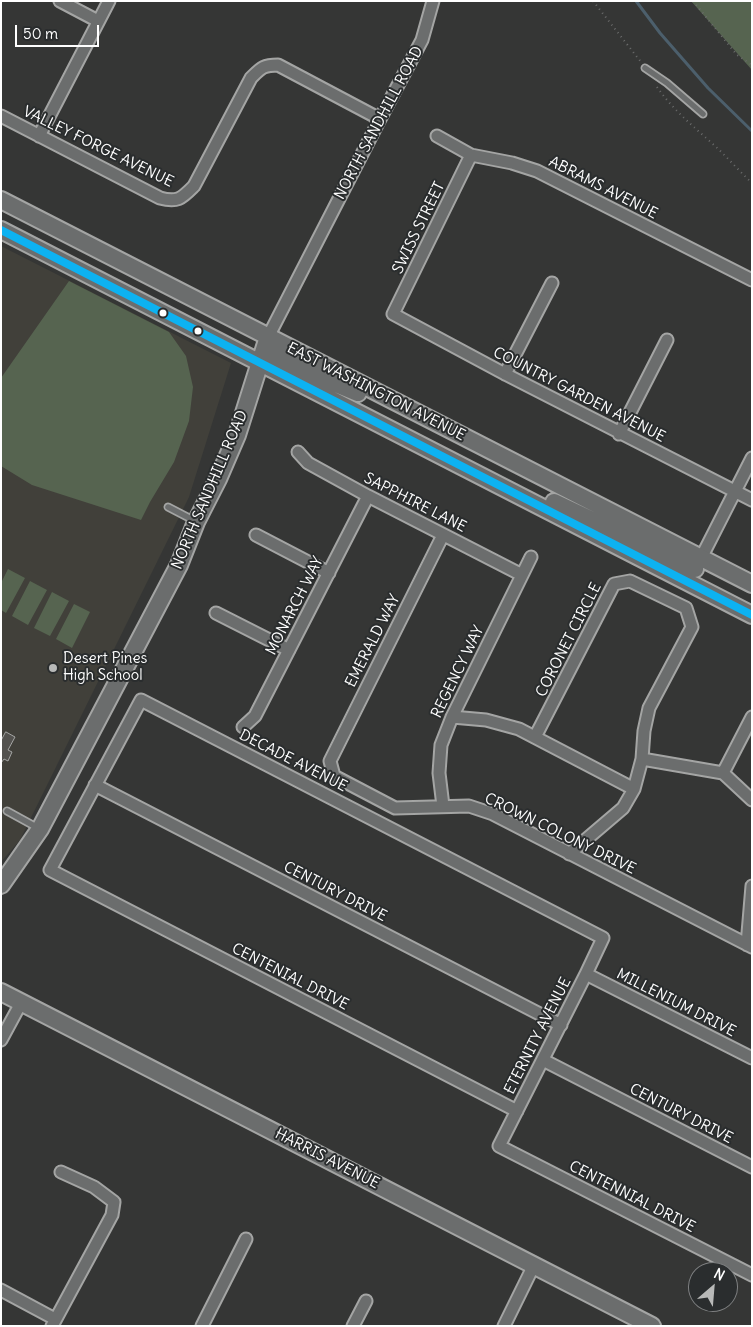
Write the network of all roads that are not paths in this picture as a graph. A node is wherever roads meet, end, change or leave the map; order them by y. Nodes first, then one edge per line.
1 (60, 1) edge
2 (109, 1) edge
3 (433, 1) edge
4 (98, 21) junction
5 (645, 68) dead end
6 (703, 114) dead end
7 (1, 116) edge
8 (380, 119) junction
9 (39, 136) junction
10 (437, 136) dead end
11 (471, 155) junction
12 (1, 200) edge
13 (1, 230) edge
14 (752, 280) edge
15 (552, 283) dead end
16 (393, 314) joint
17 (667, 340) dead end
18 (264, 350) junction
19 (505, 374) junction
20 (619, 434) junction
21 (298, 452) dead end
22 (752, 458) edge
23 (734, 492) junction
24 (368, 496) junction
25 (752, 500) edge
26 (168, 507) dead end
27 (196, 522) junction
28 (256, 535) dead end
29 (443, 535) junction
30 (531, 557) dead end
31 (695, 570) junction
32 (329, 573) junction
33 (522, 575) junction
34 (752, 584) edge
35 (216, 613) dead end
36 (752, 615) edge
37 (289, 650) junction
38 (452, 717) junction
39 (752, 717) edge
40 (243, 727) dead end
41 (536, 737) junction
42 (642, 759) junction
43 (330, 761) joint
44 (723, 773) junction
45 (95, 785) junction
46 (634, 789) junction
47 (752, 800) edge
48 (443, 806) junction
49 (7, 811) dead end
50 (40, 829) junction
51 (569, 854) junction
52 (50, 870) joint
53 (1, 886) edge
54 (752, 886) edge
55 (604, 938) joint
56 (749, 946) edge
57 (586, 974) junction
58 (1, 992) edge
59 (21, 1002) junction
60 (561, 1025) junction
61 (1, 1040) edge
62 (752, 1058) edge
63 (543, 1060) junction
64 (517, 1111) junction
65 (499, 1146) joint
66 (752, 1167) edge
67 (61, 1172) dead end
68 (246, 1239) dead end
69 (534, 1265) junction
70 (752, 1275) edge
71 (1, 1290) edge
72 (366, 1301) dead end
73 (54, 1322) edge
74 (202, 1326) edge
75 (353, 1326) edge
76 (504, 1326) edge
77 (652, 1326) edge

1 - 4 street
2 - 4 street
3 - 8 street, NORTH SANDHILL ROAD
4 - 9 street
5 - 6 lane
7 - 9 street, VALLEY FORGE AVENUE
8 - 9 street, VALLEY FORGE AVENUE
8 - 18 street, NORTH SANDHILL ROAD
10 - 11 street, ABRAMS AVENUE
11 - 14 street, ABRAMS AVENUE
11 - 16 street, SWISS STREET
12 - 18 main road, EAST WASHINGTON AVENUE
13 - 18 main road, EAST WASHINGTON AVENUE
15 - 19 street
16 - 19 street, COUNTRY GARDEN AVENUE
17 - 20 street
18 - 27 main road, NORTH SANDHILL ROAD
18 - 31 main road, EAST WASHINGTON AVENUE
18 - 31 main road, EAST WASHINGTON AVENUE
19 - 20 street, COUNTRY GARDEN AVENUE
20 - 23 street, COUNTRY GARDEN AVENUE
21 - 24 street, SAPPHIRE LANE
22 - 23 street
23 - 25 street, COUNTRY GARDEN AVENUE
23 - 31 street
24 - 29 street, SAPPHIRE LANE
24 - 32 street, MONARCH WAY
26 - 27 lane
27 - 50 main road, NORTH SANDHILL ROAD
28 - 32 street
29 - 33 street, SAPPHIRE LANE
29 - 43 street, EMERALD WAY
30 - 33 street, REGENCY WAY
31 - 34 main road, EAST WASHINGTON AVENUE
31 - 36 main road, EAST WASHINGTON AVENUE
32 - 37 street, MONARCH WAY
33 - 38 street, REGENCY WAY
35 - 37 street
37 - 40 street, MONARCH WAY
38 - 41 street
38 - 48 street, REGENCY WAY
39 - 44 street
41 - 42 street, CORONET CIRCLE
41 - 46 street
42 - 44 street
42 - 46 street
43 - 48 street, CROWN COLONY DRIVE
44 - 47 street
45 - 52 street, DECADE AVENUE
45 - 55 street, DECADE AVENUE
45 - 60 street, CENTURY DRIVE
46 - 51 street
48 - 51 street, CROWN COLONY DRIVE
49 - 50 lane
50 - 53 main road, NORTH SANDHILL ROAD
51 - 56 street, CROWN COLONY DRIVE
52 - 64 street, CENTENIAL DRIVE
54 - 56 street
55 - 57 street, ETERNITY AVENUE
57 - 60 street, ETERNITY AVENUE
57 - 62 street, MILLENIUM DRIVE
58 - 59 main road, HARRIS AVENUE
59 - 61 street
59 - 69 main road, HARRIS AVENUE
60 - 63 street, ETERNITY AVENUE
63 - 64 street, ETERNITY AVENUE
63 - 66 street, CENTURY DRIVE
64 - 65 street, ETERNITY AVENUE
65 - 70 street, CENTENNIAL DRIVE
67 - 73 street
68 - 74 street
69 - 76 street
69 - 77 main road, HARRIS AVENUE
71 - 73 street
72 - 75 street

